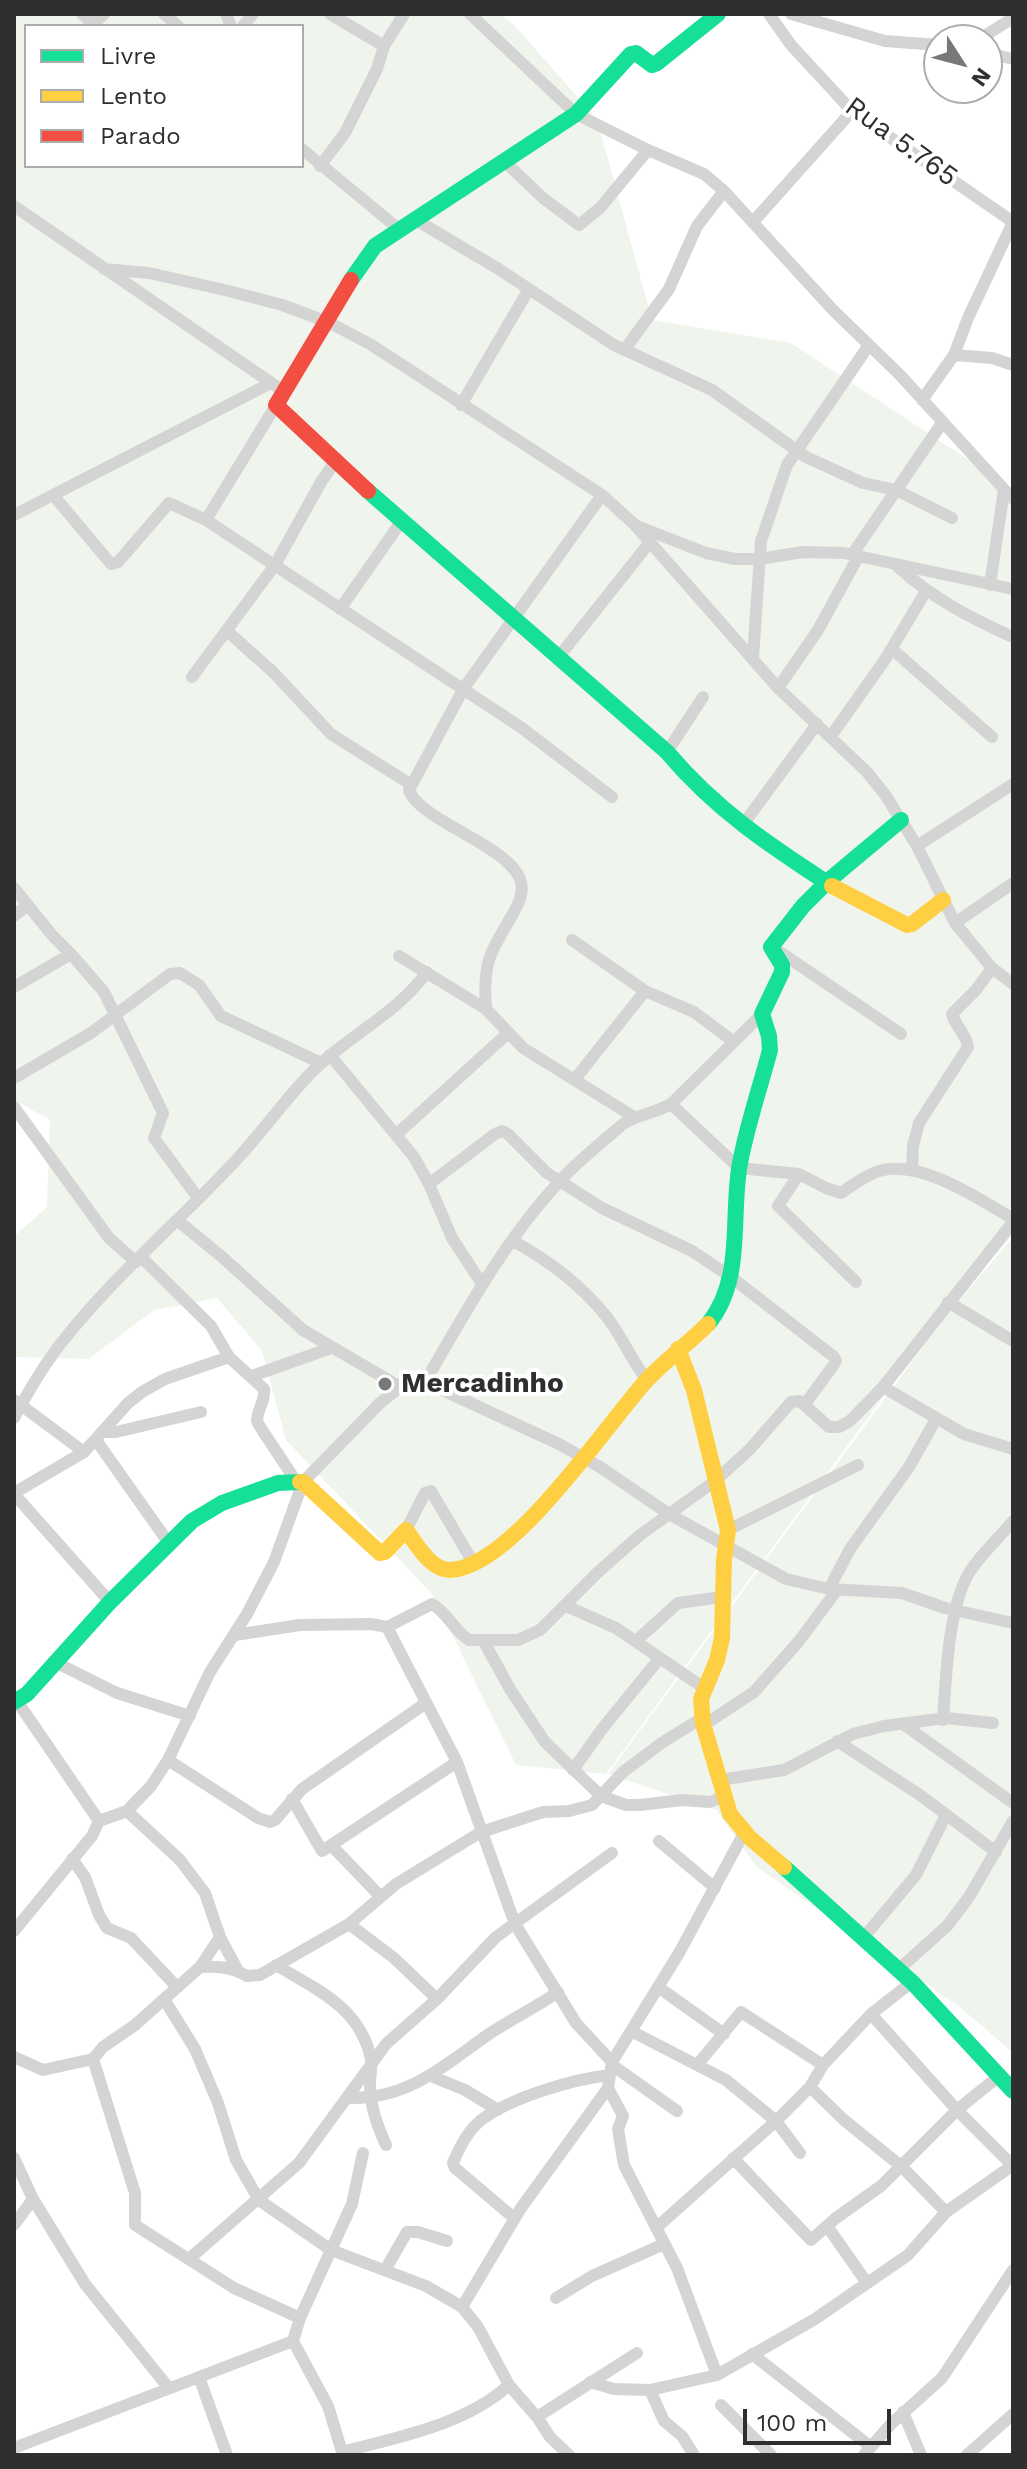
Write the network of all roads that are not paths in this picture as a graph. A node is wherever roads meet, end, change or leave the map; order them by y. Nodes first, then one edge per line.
1 (82, 14) edge
2 (104, 14) edge
3 (330, 14) edge
4 (404, 14) edge
5 (470, 14) edge
6 (718, 14) edge
7 (769, 14) edge
8 (791, 14) edge
9 (923, 44) edge
10 (384, 46) junction
11 (852, 111) junction
12 (576, 114) junction
13 (648, 150) junction
14 (304, 151) edge
15 (504, 161) junction
16 (320, 166) junction
17 (724, 191) junction
18 (14, 206) edge
19 (416, 220) junction
20 (753, 222) junction
21 (1013, 222) edge
22 (400, 230) junction
23 (104, 269) junction
24 (529, 289) junction
25 (328, 322) junction
26 (869, 345) junction
27 (625, 349) junction
28 (954, 355) junction
29 (1013, 365) edge
30 (277, 393) junction
31 (922, 400) junction
32 (461, 405) junction
33 (942, 423) junction
34 (796, 450) junction
35 (337, 459) junction
36 (896, 490) junction
37 (1009, 494) edge
38 (602, 495) junction
39 (54, 496) junction
40 (14, 515) edge
41 (952, 518) dead end
42 (206, 520) junction
43 (401, 522) junction
44 (634, 524) junction
45 (650, 542) junction
46 (855, 556) junction
47 (759, 559) junction
48 (275, 565) junction
49 (895, 565) junction
50 (990, 585) junction
51 (1013, 589) edge
52 (926, 591) junction
53 (340, 609) junction
54 (511, 620) junction
55 (227, 631) junction
56 (1013, 637) edge
57 (892, 649) junction
58 (753, 657) junction
59 (557, 659) junction
60 (192, 677) dead end
61 (464, 688) junction
62 (778, 688) junction
63 (703, 697) dead end
64 (817, 724) junction
65 (831, 736) junction
66 (992, 737) dead end
67 (667, 752) junction
68 (410, 784) junction
69 (1013, 784) edge
70 (612, 797) dead end
71 (901, 820) junction
72 (742, 826) junction
73 (917, 846) junction
74 (828, 881) junction
75 (1013, 883) edge
76 (14, 888) edge
77 (943, 900) junction
78 (28, 905) junction
79 (14, 916) edge
80 (955, 923) junction
81 (572, 940) dead end
82 (771, 947) junction
83 (71, 954) junction
84 (399, 956) dead end
85 (992, 968) junction
86 (427, 972) junction
87 (1013, 984) edge
88 (14, 987) edge
89 (645, 991) junction
90 (486, 1009) junction
91 (116, 1013) junction
92 (762, 1014) junction
93 (507, 1034) junction
94 (901, 1034) dead end
95 (734, 1042) junction
96 (326, 1059) junction
97 (14, 1078) edge
98 (575, 1079) junction
99 (671, 1104) junction
100 (14, 1107) edge
101 (634, 1117) junction
102 (397, 1134) junction
103 (739, 1168) junction
104 (912, 1170) junction
105 (799, 1174) junction
106 (559, 1181) junction
107 (429, 1184) junction
108 (198, 1198) junction
109 (177, 1220) junction
110 (1013, 1220) edge
111 (513, 1241) junction
112 (138, 1260) junction
113 (731, 1277) junction
114 (856, 1282) dead end
115 (482, 1284) junction
116 (948, 1302) junction
117 (1013, 1341) edge
118 (331, 1348) junction
119 (678, 1349) junction
120 (229, 1357) junction
121 (252, 1376) junction
122 (647, 1380) junction
123 (425, 1382) junction
124 (400, 1387) junction
125 (883, 1387) junction
126 (18, 1403) edge
127 (805, 1404) junction
128 (201, 1412) dead end
129 (14, 1418) edge
130 (936, 1419) junction
131 (99, 1436) junction
132 (1013, 1449) edge
133 (84, 1452) junction
134 (584, 1458) junction
135 (858, 1465) dead end
136 (715, 1481) junction
137 (300, 1482) junction
138 (14, 1494) edge
139 (669, 1514) junction
140 (1013, 1521) edge
141 (406, 1530) junction
142 (726, 1537) junction
143 (168, 1542) junction
144 (474, 1564) junction
145 (833, 1590) junction
146 (722, 1597) junction
147 (110, 1602) junction
148 (566, 1606) junction
149 (957, 1610) junction
150 (1013, 1623) edge
151 (387, 1627) junction
152 (235, 1635) junction
153 (483, 1640) junction
154 (636, 1641) junction
155 (659, 1659) junction
156 (57, 1663) junction
157 (704, 1688) junction
158 (16, 1701) edge
159 (426, 1703) junction
160 (190, 1716) junction
161 (943, 1720) junction
162 (703, 1722) junction
163 (993, 1723) dead end
164 (903, 1724) junction
165 (837, 1741) junction
166 (168, 1760) junction
167 (457, 1762) junction
168 (573, 1770) junction
169 (722, 1788) junction
170 (601, 1796) junction
171 (292, 1799) junction
172 (1013, 1803) edge
173 (127, 1811) junction
174 (946, 1815) junction
175 (99, 1821) junction
176 (1013, 1821) edge
177 (481, 1832) junction
178 (744, 1833) junction
179 (659, 1841) dead end
180 (332, 1846) junction
181 (996, 1852) junction
182 (612, 1853) dead end
183 (72, 1859) junction
184 (715, 1888) junction
185 (380, 1896) junction
186 (349, 1924) junction
187 (515, 1924) junction
188 (14, 1931) edge
189 (220, 1937) junction
190 (864, 1937) junction
191 (276, 1965) junction
192 (200, 1967) junction
193 (237, 1969) junction
194 (898, 1970) junction
195 (912, 1982) junction
196 (176, 1986) junction
197 (658, 1987) junction
198 (558, 1992) junction
199 (164, 1999) junction
200 (437, 1999) junction
201 (871, 2014) junction
202 (631, 2031) junction
203 (724, 2034) junction
204 (14, 2057) edge
205 (93, 2059) junction
206 (371, 2061) junction
207 (698, 2064) junction
208 (823, 2065) junction
209 (610, 2072) junction
210 (431, 2076) junction
211 (999, 2076) junction
212 (810, 2087) junction
213 (1013, 2091) edge
214 (347, 2098) junction
215 (371, 2099) junction
216 (498, 2110) junction
217 (957, 2110) junction
218 (677, 2111) dead end
219 (776, 2121) junction
220 (386, 2145) dead end
221 (363, 2153) dead end
222 (800, 2153) dead end
223 (14, 2158) edge
224 (733, 2158) junction
225 (1013, 2165) edge
226 (902, 2167) junction
227 (33, 2199) junction
228 (259, 2200) junction
229 (946, 2212) junction
230 (514, 2218) junction
231 (14, 2225) edge
232 (827, 2226) junction
233 (656, 2228) junction
234 (447, 2241) dead end
235 (664, 2244) junction
236 (331, 2250) junction
237 (189, 2259) junction
238 (385, 2270) junction
239 (1013, 2270) edge
240 (867, 2283) junction
241 (556, 2298) dead end
242 (462, 2307) junction
243 (300, 2318) junction
244 (293, 2341) junction
245 (637, 2353) dead end
246 (752, 2354) junction
247 (717, 2375) junction
248 (199, 2377) junction
249 (590, 2382) junction
250 (509, 2385) junction
251 (168, 2387) junction
252 (650, 2390) junction
253 (721, 2405) dead end
254 (903, 2412) junction
255 (537, 2417) junction
256 (1011, 2423) edge
257 (14, 2448) edge
258 (868, 2451) edge
259 (343, 2454) edge
260 (227, 2455) edge
261 (569, 2455) edge
262 (694, 2455) edge
263 (771, 2455) edge
264 (921, 2455) edge
265 (967, 2455) edge

1 - 2 street
3 - 10 street
4 - 10 street
5 - 12 street
6 - 12 street
7 - 11 street, Rua 5.765
8 - 9 street
10 - 16 street
11 - 20 street
11 - 21 street, Rua 5.765
12 - 13 street
12 - 15 street
13 - 15 street
13 - 17 street
14 - 16 street
15 - 19 street
16 - 22 street
17 - 20 street
17 - 27 street
18 - 23 street
19 - 22 street
19 - 24 street
20 - 26 street
21 - 28 street
22 - 25 street
23 - 25 street
23 - 30 street
24 - 27 street
24 - 32 street
25 - 30 street
25 - 32 street
26 - 31 street
26 - 34 street
27 - 34 street
28 - 29 street
28 - 31 street
30 - 35 street
30 - 39 street
30 - 42 street
31 - 33 street
32 - 38 street
33 - 36 street
33 - 37 street
34 - 36 street
34 - 47 street
35 - 43 street
35 - 48 street
36 - 41 street
36 - 46 street
37 - 50 street
38 - 44 street
38 - 54 street
39 - 40 street
39 - 42 street
42 - 48 street
43 - 53 street
43 - 54 street
44 - 45 street
44 - 47 street
45 - 58 street
45 - 59 street
46 - 47 street
46 - 49 street
46 - 62 street
47 - 58 street
48 - 53 street
48 - 55 street
49 - 50 street
49 - 52 street
50 - 51 street
52 - 56 street
52 - 57 street
53 - 61 street
54 - 59 street
54 - 61 street
55 - 60 street
55 - 68 street
57 - 65 street
57 - 66 street
58 - 62 street
59 - 67 street
61 - 68 street
61 - 70 street
62 - 64 street
63 - 67 street
64 - 65 street
64 - 72 street
65 - 71 street
67 - 72 street
68 - 90 street
69 - 73 street
71 - 73 street
71 - 74 street
72 - 74 street
73 - 77 street
74 - 77 street
74 - 82 street
75 - 80 street
76 - 78 street
77 - 80 street
78 - 79 street
78 - 83 street
80 - 85 street
81 - 89 street
82 - 92 street
82 - 94 street
83 - 88 street
83 - 91 street
84 - 86 street
85 - 87 street
85 - 104 street
86 - 90 street
86 - 96 street
89 - 95 street
89 - 98 street
90 - 93 street
91 - 96 street
91 - 97 street
91 - 108 street
92 - 95 street
92 - 103 street
93 - 98 street
93 - 102 street
95 - 99 street
96 - 102 street
96 - 108 street
98 - 101 street
99 - 101 street
99 - 103 street
100 - 112 street
101 - 106 street
102 - 107 street
103 - 105 street
103 - 113 street
104 - 105 street
104 - 110 street
105 - 114 street
106 - 107 street
106 - 111 street
106 - 113 street
107 - 115 street
108 - 109 street
109 - 112 street
109 - 118 street
110 - 116 street
111 - 115 street
111 - 122 street
112 - 120 street
112 - 126 street
113 - 119 street
113 - 127 street
115 - 123 street
116 - 117 street
116 - 125 street
118 - 121 street
118 - 124 street
119 - 122 street
119 - 136 street
120 - 121 street
120 - 131 street
121 - 137 street
122 - 134 street
123 - 124 street
123 - 134 street
124 - 137 street
125 - 127 street
125 - 130 street
126 - 129 street
126 - 133 street
127 - 136 street
128 - 131 street
130 - 132 street
130 - 145 street
131 - 133 street
131 - 143 street
133 - 138 street
134 - 139 street
134 - 144 street
135 - 142 street
136 - 139 street
136 - 142 street
137 - 141 street
137 - 143 street
137 - 152 street
138 - 147 street
139 - 142 street
139 - 148 street
140 - 149 street
141 - 144 street
141 - 144 street
142 - 145 street
142 - 146 street
143 - 147 street
145 - 149 street
145 - 162 street
146 - 154 street
146 - 157 street
147 - 156 street
148 - 153 street
148 - 154 street
149 - 150 street
149 - 161 street
151 - 152 street
151 - 153 street
151 - 159 street
152 - 160 street
153 - 168 street
154 - 155 street
155 - 157 street
155 - 168 street
156 - 158 street
156 - 160 street
157 - 162 street
158 - 175 street
159 - 167 street
159 - 171 street
160 - 166 street
161 - 163 street
161 - 164 street
162 - 169 street
162 - 170 street
164 - 165 street
164 - 172 street
165 - 169 street
165 - 174 street
166 - 171 street
166 - 173 street
167 - 177 street
167 - 180 street
168 - 170 street
169 - 170 street
169 - 178 street
170 - 177 street
171 - 180 street
173 - 175 street
173 - 189 street
174 - 181 street
174 - 190 street
175 - 183 street
176 - 181 street
177 - 185 street
177 - 187 street
178 - 184 street
178 - 190 street
179 - 184 street
180 - 185 street
181 - 194 street
182 - 187 street
183 - 188 street
183 - 196 street
184 - 197 street
185 - 186 street
186 - 191 street
186 - 200 street
187 - 198 street
187 - 200 street
189 - 192 street
189 - 193 street
190 - 194 street
191 - 193 street
191 - 206 street
192 - 193 street
192 - 196 street
194 - 195 street
195 - 201 street
195 - 211 street
196 - 199 street
197 - 202 street
197 - 203 street
198 - 209 street
198 - 210 street
199 - 205 street
199 - 228 street
200 - 206 street
201 - 208 street
201 - 217 street
202 - 207 street
202 - 209 street
203 - 207 street
203 - 208 street
204 - 205 street
205 - 237 street
206 - 214 street
206 - 215 street
207 - 219 street
208 - 212 street
209 - 216 street
209 - 218 street
209 - 230 street
209 - 233 street
210 - 215 street
210 - 216 street
211 - 213 street
211 - 217 street
212 - 219 street
212 - 226 street
214 - 215 street
214 - 228 street
215 - 220 street
216 - 230 street
217 - 225 street
217 - 226 street
219 - 222 street
219 - 224 street
221 - 236 street
223 - 227 street
224 - 232 street
224 - 233 street
225 - 229 street
226 - 229 street
226 - 232 street
227 - 231 street
227 - 251 street
228 - 236 street
228 - 237 street
229 - 240 street
230 - 242 street
232 - 240 street
233 - 235 street
234 - 238 street
235 - 241 street
235 - 247 street
236 - 238 street
236 - 243 street
237 - 243 street
238 - 242 street
239 - 254 street
240 - 246 street
242 - 250 street
243 - 244 street
244 - 248 street
244 - 259 street
245 - 249 street
246 - 247 street
246 - 258 street
247 - 252 street
248 - 251 street
248 - 260 street
249 - 252 street
249 - 255 street
250 - 255 street
250 - 259 street
251 - 257 street
252 - 262 street
253 - 263 street
254 - 258 street
254 - 264 street
255 - 261 street
256 - 265 street

